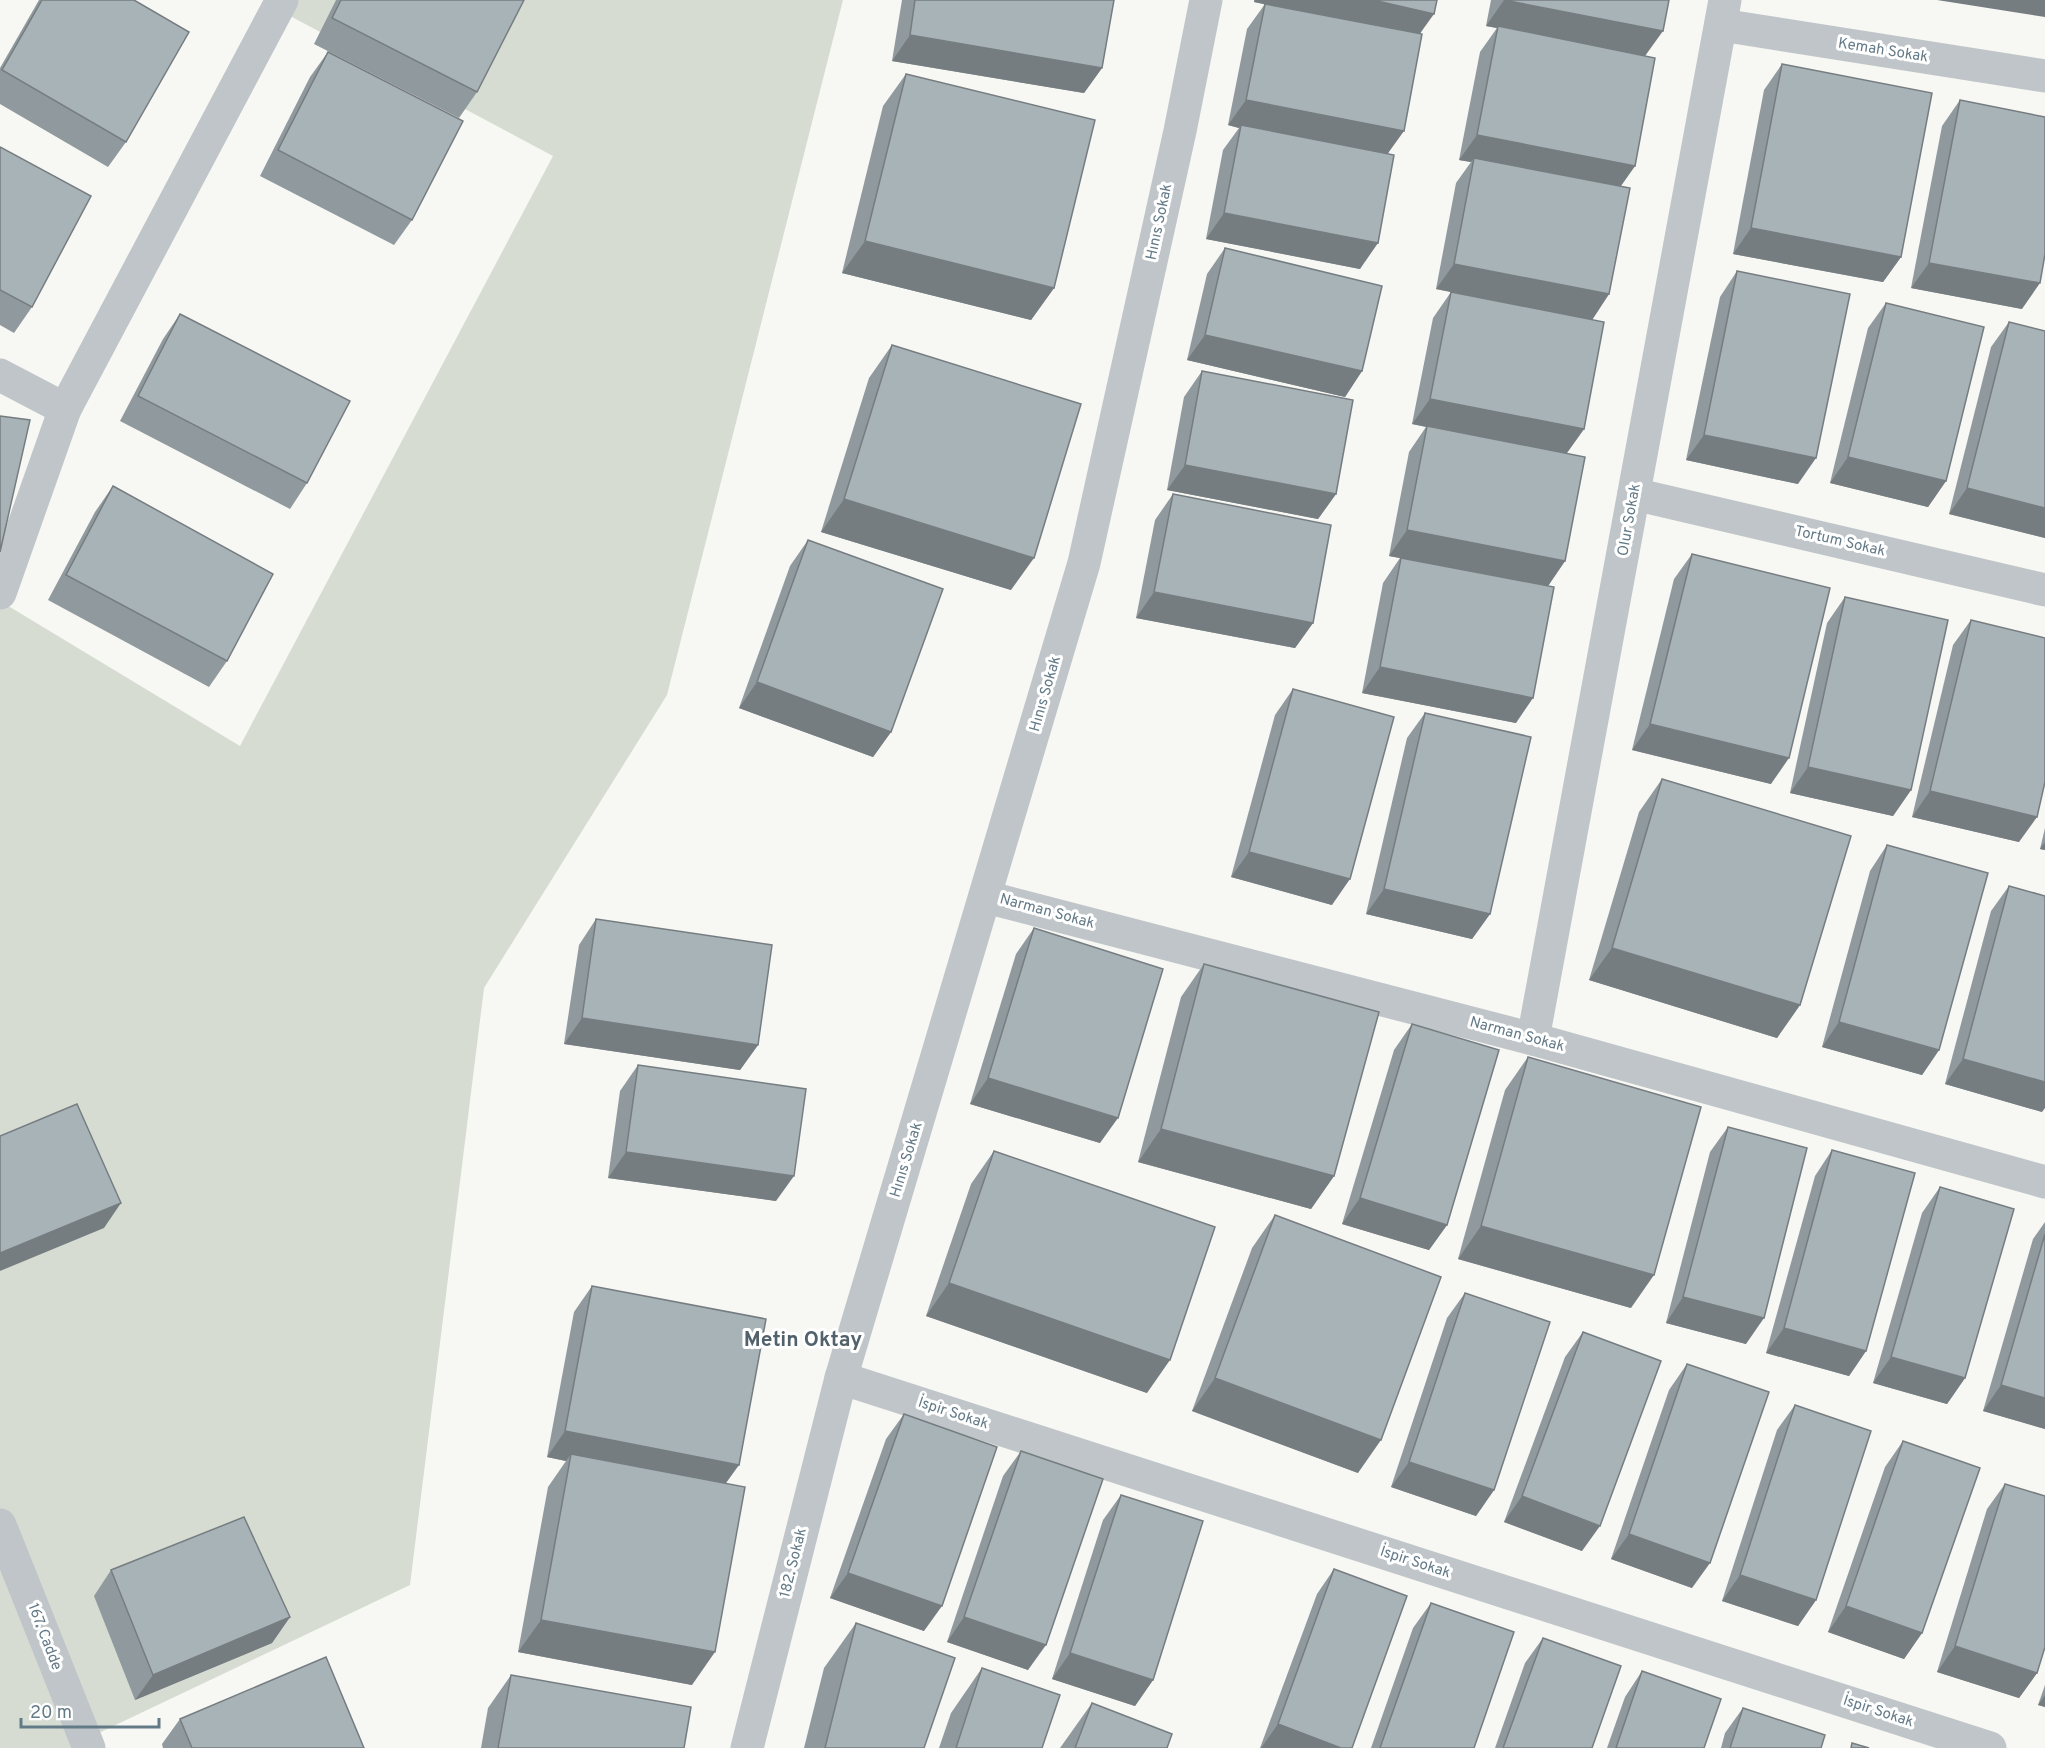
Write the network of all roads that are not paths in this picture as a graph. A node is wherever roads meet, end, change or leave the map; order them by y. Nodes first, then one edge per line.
1 (282, 0) edge
2 (1206, 0) edge
3 (1723, 13) edge
4 (2045, 76) edge
5 (0, 375) edge
6 (65, 409) junction
7 (1634, 495) junction
8 (2045, 590) edge
9 (0, 593) edge
10 (987, 897) junction
11 (1533, 1040) junction
12 (2045, 1182) edge
13 (841, 1378) junction
14 (0, 1525) edge
15 (89, 1748) edge
16 (747, 1748) edge
17 (1989, 1748) edge

1 - 6 street
2 - 10 street, Hınıs Sokak
3 - 4 street, Kemah Sokak
3 - 7 street, Olur Sokak
5 - 6 street
6 - 9 street
7 - 8 street, Tortum Sokak
7 - 11 street, Olur Sokak
10 - 11 street, Narman Sokak
10 - 13 street, Hınıs Sokak
11 - 12 street, Narman Sokak
13 - 16 street, 182. Sokak
13 - 17 street, İspir Sokak
14 - 15 street, 167. Cadde

